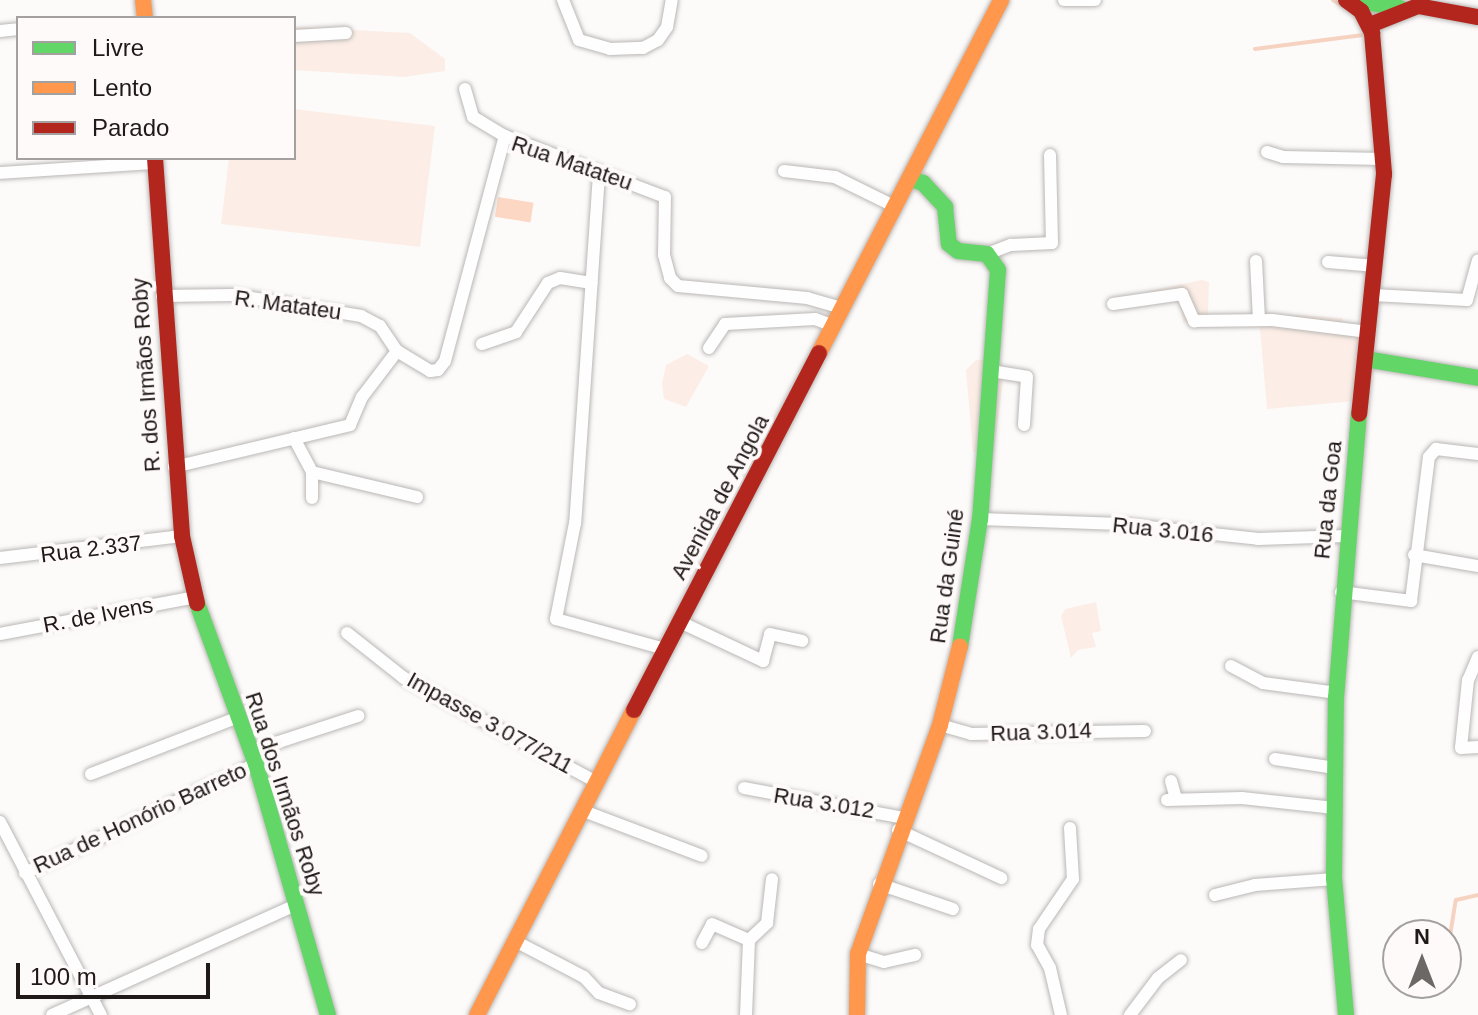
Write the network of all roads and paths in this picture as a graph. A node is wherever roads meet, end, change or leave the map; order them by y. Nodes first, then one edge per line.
1 (563, 0) edge
2 (672, 0) edge
3 (1001, 0) edge
4 (1064, 0) edge
5 (1095, 0) edge
6 (1346, 0) edge
7 (1355, 0) edge
8 (1414, 5) edge
9 (1449, 5) edge
10 (1478, 17) edge
11 (1370, 25) junction
12 (346, 33) dead end
13 (296, 36) edge
14 (465, 89) dead end
15 (505, 136) junction
16 (1267, 152) dead end
17 (1050, 155) dead end
18 (1383, 159) junction
19 (155, 160) edge
20 (784, 171) dead end
21 (0, 173) edge
22 (599, 174) junction
23 (911, 179) junction
24 (896, 207) junction
25 (987, 254) junction
26 (1478, 260) edge
27 (1256, 261) dead end
28 (1328, 262) dead end
29 (1376, 266) junction
30 (592, 283) junction
31 (1373, 295) junction
32 (162, 296) junction
33 (1113, 304) dead end
34 (843, 308) junction
35 (1259, 320) junction
36 (834, 326) junction
37 (1368, 332) junction
38 (482, 344) dead end
39 (709, 348) dead end
40 (397, 351) junction
41 (1365, 359) junction
42 (991, 371) junction
43 (1478, 378) edge
44 (1024, 425) dead end
45 (294, 438) junction
46 (1478, 454) edge
47 (174, 467) junction
48 (312, 472) junction
49 (417, 497) dead end
50 (312, 498) dead end
51 (980, 519) junction
52 (182, 536) junction
53 (1346, 536) junction
54 (1414, 555) junction
55 (0, 558) edge
56 (1478, 566) edge
57 (194, 592) junction
58 (1341, 592) junction
59 (680, 622) junction
60 (347, 633) dead end
61 (0, 634) edge
62 (802, 641) dead end
63 (665, 649) junction
64 (1478, 657) edge
65 (1231, 666) dead end
66 (1337, 693) junction
67 (358, 716) dead end
68 (239, 717) junction
69 (940, 725) junction
70 (1145, 731) dead end
71 (1478, 747) edge
72 (254, 757) junction
73 (1275, 759) dead end
74 (1335, 768) junction
75 (91, 774) dead end
76 (1171, 781) dead end
77 (596, 782) junction
78 (744, 788) dead end
79 (1334, 808) junction
80 (581, 810) junction
81 (0, 822) edge
82 (901, 824) junction
83 (1070, 828) dead end
84 (702, 856) dead end
85 (25, 873) junction
86 (1001, 878) dead end
87 (772, 879) dead end
88 (1334, 879) junction
89 (879, 884) junction
90 (1215, 895) dead end
91 (298, 904) junction
92 (953, 909) dead end
93 (749, 940) junction
94 (515, 941) junction
95 (702, 943) dead end
96 (858, 954) junction
97 (915, 955) dead end
98 (1181, 960) dead end
99 (89, 999) junction
100 (630, 1004) dead end
101 (52, 1015) edge
102 (101, 1015) edge
103 (328, 1015) edge
104 (477, 1015) edge
105 (746, 1015) edge
106 (857, 1015) edge
107 (1061, 1015) edge
108 (1130, 1015) edge
109 (1346, 1015) edge

1 - 2 street
3 - 23 street, Avenida de Angola
4 - 5 street
6 - 11 street
7 - 8 street
8 - 9 street
8 - 11 street
9 - 10 street
11 - 18 street, Rua da Goa
12 - 13 street
14 - 15 street
15 - 22 street, Rua Matateu
15 - 40 street, Rua Matateu
16 - 18 street
17 - 25 street
18 - 29 street, Rua da Goa
19 - 21 street
19 - 32 street, R. dos Irmãos Roby
20 - 24 street
22 - 30 street
22 - 34 street, Rua Matateu
23 - 24 street, Avenida de Angola
23 - 25 street
24 - 34 street, Avenida de Angola
25 - 42 street, Rua da Guiné
26 - 31 street
27 - 35 street
28 - 29 street
29 - 31 street, Rua da Goa
30 - 38 street
30 - 63 street
31 - 37 street, Rua da Goa
32 - 40 street, R. Matateu
32 - 47 street, R. dos Irmãos Roby
33 - 35 street
34 - 36 street, Avenida de Angola
35 - 37 street
36 - 39 street
36 - 59 street, Avenida de Angola
37 - 41 street, Rua da Goa
40 - 45 street
41 - 43 street
41 - 53 street, Rua da Goa
42 - 44 street
42 - 51 street, Rua da Guiné
45 - 47 street
45 - 48 street
46 - 54 street
47 - 52 street, R. dos Irmãos Roby
48 - 49 street
48 - 50 street
51 - 53 street, Rua 3.016
51 - 69 street, Rua da Guiné
52 - 55 street, Rua 2.337
52 - 57 street, R. dos Irmãos Roby
53 - 58 street, Rua da Goa
54 - 56 street
54 - 58 street
57 - 61 street, R. de Ivens
57 - 68 street, Rua dos Irmãos Roby
58 - 66 street, Rua da Goa
59 - 62 street
59 - 63 street, Avenida de Angola
60 - 77 street, Impasse 3.077/211
63 - 77 street, Avenida de Angola
64 - 71 street
65 - 66 street
66 - 74 street, Rua da Goa
67 - 72 street, Rua de Honório Barreto
68 - 72 street, Rua dos Irmãos Roby
68 - 75 street
69 - 70 street, Rua 3.014
69 - 82 street, Rua da Guiné
72 - 85 street, Rua de Honório Barreto
72 - 91 street, Rua dos Irmãos Roby
73 - 74 street
74 - 79 street, Rua da Goa
76 - 79 street
77 - 80 street, Avenida de Angola
78 - 82 street, Rua 3.012
79 - 88 street, Rua da Goa
80 - 84 street
80 - 94 street, Avenida de Angola
81 - 85 street
82 - 86 street, Rua 3.012
82 - 89 street, Rua da Guiné
83 - 107 street
85 - 99 street
87 - 93 street
88 - 90 street
88 - 109 street, Rua da Goa
89 - 92 street
89 - 96 street, Rua da Guiné
91 - 99 street
91 - 103 street, Rua dos Irmãos Roby
93 - 95 street
93 - 105 street
94 - 100 street
94 - 104 street, Avenida de Angola
96 - 97 street
96 - 106 street, Rua da Guiné
98 - 108 street
99 - 101 street
99 - 102 street

